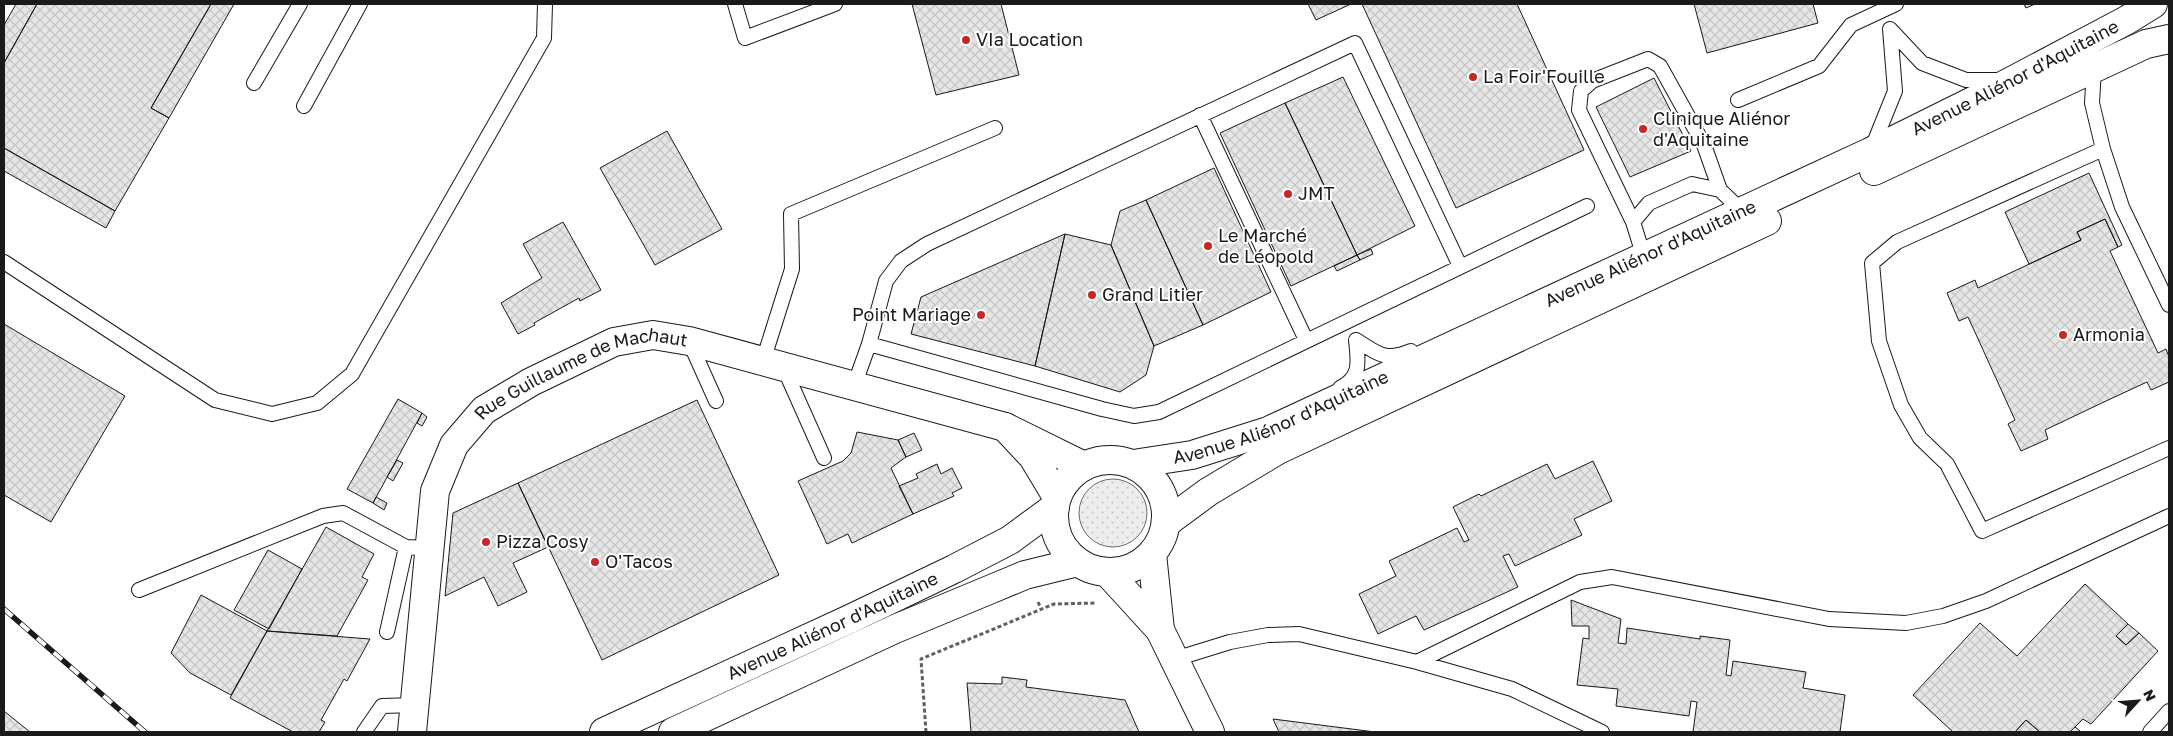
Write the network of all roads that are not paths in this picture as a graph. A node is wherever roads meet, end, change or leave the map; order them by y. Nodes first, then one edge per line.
1 (300, 4) edge
2 (360, 4) edge
3 (545, 4) edge
4 (735, 4) edge
5 (835, 4) edge
6 (1896, 4) edge
7 (2153, 4) edge
8 (2169, 39) edge
9 (2094, 68) junction
10 (2014, 80) junction
11 (254, 83) dead end
12 (1738, 100) dead end
13 (304, 106) dead end
14 (1200, 115) junction
15 (995, 128) dead end
16 (2103, 149) junction
17 (1870, 152) junction
18 (1720, 190) junction
19 (1586, 206) dead end
20 (1742, 211) junction
21 (1633, 222) junction
22 (1644, 257) junction
23 (4, 262) edge
24 (1460, 266) junction
25 (2169, 305) edge
26 (1344, 321) junction
27 (1487, 330) junction
28 (1306, 340) junction
29 (1356, 340) junction
30 (689, 341) junction
31 (869, 344) junction
32 (773, 364) junction
33 (854, 386) junction
34 (716, 401) dead end
35 (1005, 427) junction
36 (1218, 448) junction
37 (2169, 448) edge
38 (824, 458) dead end
39 (1133, 464) junction
40 (1084, 466) junction
41 (1056, 502) junction
42 (2169, 516) edge
43 (1166, 523) junction
44 (418, 547) junction
45 (1152, 554) junction
46 (1078, 562) junction
47 (1107, 572) junction
48 (139, 590) dead end
49 (1160, 630) junction
50 (387, 632) dead end
51 (1175, 659) junction
52 (1417, 662) junction
53 (415, 705) junction
54 (2169, 711) edge
55 (2156, 730) edge
56 (1595, 731) edge
57 (364, 732) edge
58 (412, 732) edge
59 (604, 732) edge
60 (672, 732) edge
61 (1210, 732) edge

1 - 11 lane
2 - 13 lane
3 - 23 lane
4 - 5 lane
6 - 12 lane
7 - 10 main road, Avenue Aliénor d'Aquitaine
8 - 9 main road, Avenue Aliénor d'Aquitaine
9 - 16 lane
9 - 43 main road, Avenue Aliénor d'Aquitaine
10 - 17 main road, Avenue Aliénor d'Aquitaine
10 - 17 lane
14 - 24 lane
14 - 28 lane
14 - 31 lane
15 - 32 lane
16 - 25 lane
16 - 37 lane
17 - 20 main road, Avenue Aliénor d'Aquitaine
18 - 20 lane
18 - 21 lane
18 - 21 lane
19 - 24 lane
20 - 22 main road, Avenue Aliénor d'Aquitaine
21 - 22 lane
22 - 27 main road, Avenue Aliénor d'Aquitaine
24 - 26 lane
26 - 28 lane
26 - 29 lane
27 - 29 lane
27 - 36 main road, Avenue Aliénor d'Aquitaine
28 - 31 lane
29 - 36 lane
30 - 32 main road, Rue Guillaume de Machaut
30 - 34 lane
30 - 44 main road, Rue Guillaume de Machaut
31 - 33 lane
32 - 33 main road, Rue Guillaume de Machaut
32 - 38 lane
33 - 35 main road, Rue Guillaume de Machaut
35 - 40 main road, Rue Guillaume de Machaut
35 - 41 main road
36 - 39 main road, Avenue Aliénor d'Aquitaine
39 - 40 main road
39 - 43 main road
40 - 41 main road
41 - 46 main road
41 - 59 main road, Avenue Aliénor d'Aquitaine
42 - 52 lane
43 - 45 main road
44 - 48 lane
44 - 50 lane
44 - 53 main road, Rue Guillaume de Machaut
45 - 47 main road
45 - 49 main road
46 - 47 main road
46 - 60 main road, Avenue Aliénor d'Aquitaine
47 - 49 main road
49 - 51 main road
51 - 52 lane
51 - 61 main road
52 - 56 lane
53 - 57 lane
53 - 58 main road, Rue Guillaume de Machaut
54 - 55 lane

